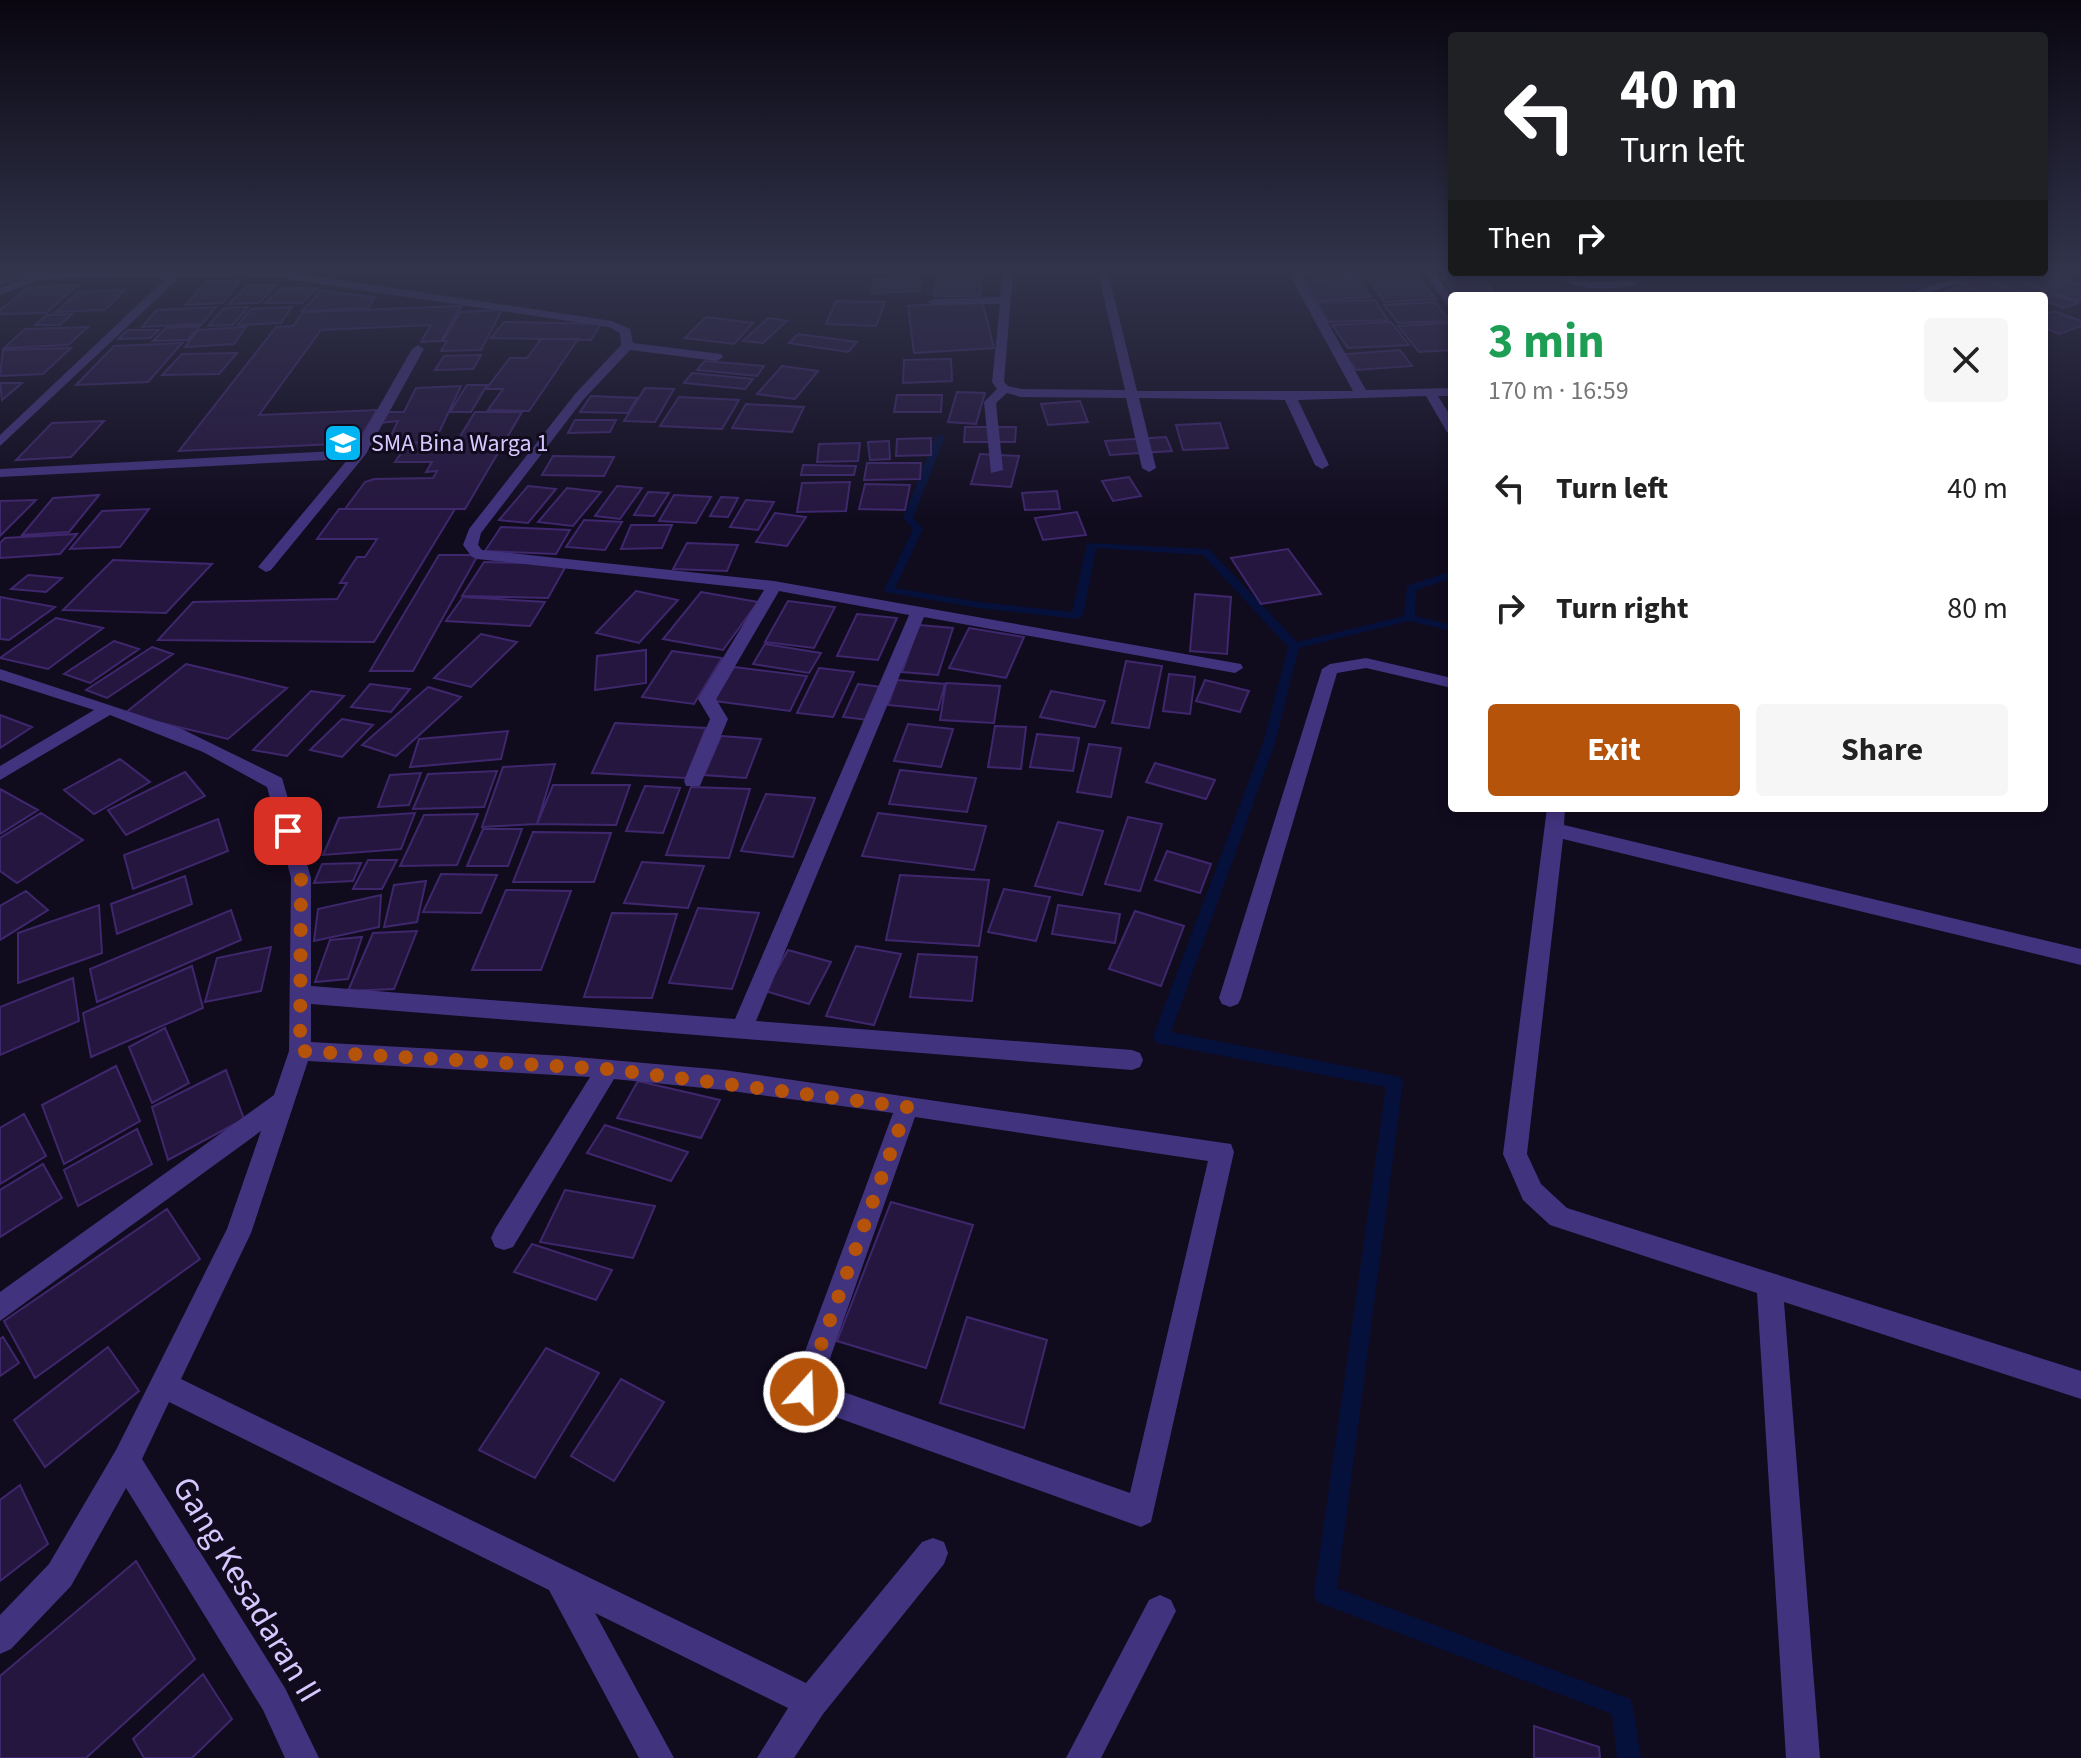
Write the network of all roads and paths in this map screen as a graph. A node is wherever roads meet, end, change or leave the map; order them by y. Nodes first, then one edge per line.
1 (93, 354) edge
2 (415, 354) edge
3 (619, 354) edge
4 (693, 354) edge
5 (1000, 354) edge
6 (1123, 354) edge
7 (1339, 354) edge
8 (717, 357) dead end
9 (1004, 389) junction
10 (1448, 392) edge
11 (1133, 393) junction
12 (1430, 393) junction
13 (1362, 395) junction
14 (1290, 396) junction
15 (1448, 422) edge
16 (0, 442) edge
17 (359, 454) junction
18 (1322, 465) dead end
19 (1149, 468) dead end
20 (996, 470) dead end
21 (0, 473) edge
22 (266, 567) dead end
23 (774, 586) junction
24 (917, 614) junction
25 (1235, 668) dead end
26 (0, 674) edge
27 (1448, 682) edge
28 (108, 709) junction
29 (0, 774) edge
30 (693, 781) dead end
31 (1555, 819) edge
32 (2081, 957) edge
33 (301, 994) junction
34 (1230, 998) dead end
35 (741, 1030) junction
36 (300, 1051) junction
37 (1132, 1060) dead end
38 (608, 1069) junction
39 (283, 1101) junction
40 (907, 1107) junction
41 (504, 1238) dead end
42 (1769, 1284) junction
43 (0, 1308) edge
44 (164, 1385) junction
45 (2081, 1385) edge
46 (126, 1460) junction
47 (933, 1553) dead end
48 (559, 1577) junction
49 (1160, 1611) dead end
50 (0, 1638) edge
51 (811, 1702) junction
52 (302, 1758) edge
53 (657, 1758) edge
54 (774, 1758) edge
55 (1083, 1758) edge
56 (1803, 1758) edge

1 - 16 street
2 - 17 street
3 - 23 street
4 - 8 street
5 - 9 street
6 - 11 street
7 - 13 street
9 - 11 street
9 - 20 street
10 - 12 street
11 - 14 street
11 - 19 street
12 - 13 street
12 - 15 street
13 - 14 street
14 - 18 street
17 - 21 street
17 - 22 street
23 - 24 street
23 - 30 street
24 - 25 street
24 - 35 street
26 - 28 street
27 - 34 street
28 - 29 street
28 - 33 street
31 - 32 street
31 - 42 street
33 - 35 street
33 - 36 street
35 - 37 street
36 - 38 street
36 - 39 street
38 - 40 street
38 - 41 street
39 - 43 street
39 - 44 street
40 - 40 street
42 - 45 street
42 - 56 street
44 - 46 street
44 - 48 street
46 - 50 street
46 - 52 street, Gang Kesadaran II
47 - 51 street
48 - 51 street
48 - 53 street
49 - 55 street
51 - 54 street

